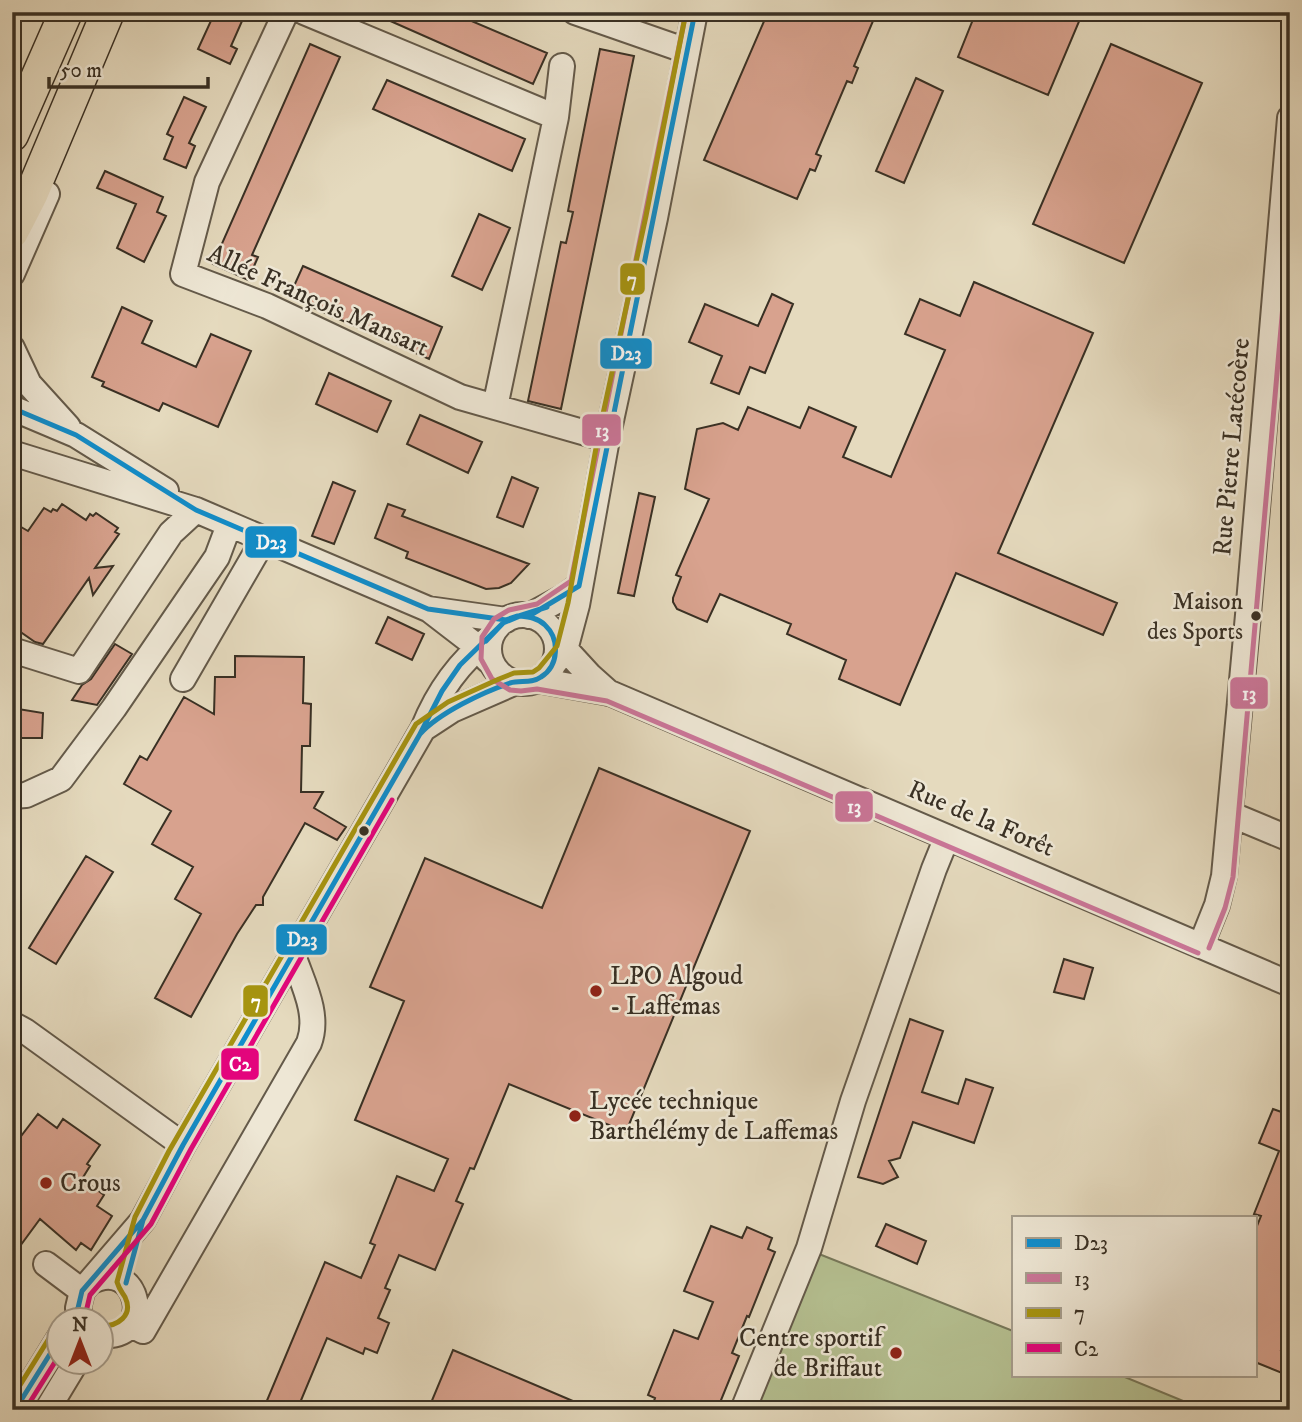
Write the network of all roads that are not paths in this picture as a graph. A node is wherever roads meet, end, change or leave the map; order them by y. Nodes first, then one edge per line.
1 (66, 12) edge
2 (286, 12) edge
3 (304, 12) edge
4 (575, 12) edge
5 (695, 12) edge
6 (106, 18) edge
7 (687, 51) junction
8 (562, 66) dead end
9 (556, 117) junction
10 (1290, 118) edge
11 (12, 135) edge
12 (12, 232) edge
13 (12, 274) edge
14 (12, 348) edge
15 (495, 407) junction
16 (12, 408) edge
17 (76, 435) junction
18 (607, 439) junction
19 (12, 453) edge
20 (197, 510) junction
21 (229, 524) junction
22 (264, 539) junction
23 (579, 586) junction
24 (428, 609) junction
25 (499, 637) junction
26 (12, 650) edge
27 (545, 663) junction
28 (183, 680) dead end
29 (610, 693) junction
30 (424, 729) junction
31 (12, 796) edge
32 (1230, 814) junction
33 (947, 837) junction
34 (1290, 839) edge
35 (1201, 945) junction
36 (293, 955) junction
37 (1290, 984) edge
38 (12, 1024) edge
39 (183, 1145) junction
40 (143, 1220) junction
41 (46, 1264) dead end
42 (126, 1283) junction
43 (80, 1304) edge
44 (131, 1325) junction
45 (116, 1334) edge
46 (46, 1360) edge
47 (68, 1376) edge
48 (15, 1410) edge
49 (47, 1410) edge
50 (743, 1410) edge

1 - 11 main road
2 - 15 street, Allée François Mansart
3 - 9 street
4 - 7 street
5 - 7 street
6 - 12 main road
6 - 13 street
7 - 18 street
8 - 9 street
9 - 15 street
10 - 32 street, Rue Pierre Latécoère
14 - 17 street
15 - 18 street, Allée François Mansart
16 - 17 street
17 - 20 street
18 - 23 street
19 - 20 street
20 - 21 street
20 - 26 street
21 - 22 street
21 - 31 street
22 - 24 street
22 - 28 street
23 - 25 street
23 - 27 street
24 - 25 street
24 - 25 street
25 - 27 street
25 - 27 street
25 - 30 street
27 - 29 street, Rue de la Forêt
27 - 29 street, Rue de la Forêt
27 - 30 street
29 - 33 street, Rue de la Forêt
30 - 36 street
32 - 34 street
32 - 35 street, Rue Pierre Latécoère
33 - 35 street, Rue de la Forêt
33 - 50 street
35 - 37 street, Rue de la Forêt
36 - 39 street
36 - 44 street
38 - 39 street
39 - 40 street
40 - 42 street
40 - 43 street
41 - 43 street
42 - 43 street
42 - 44 street
44 - 45 street
46 - 48 street
47 - 49 street

